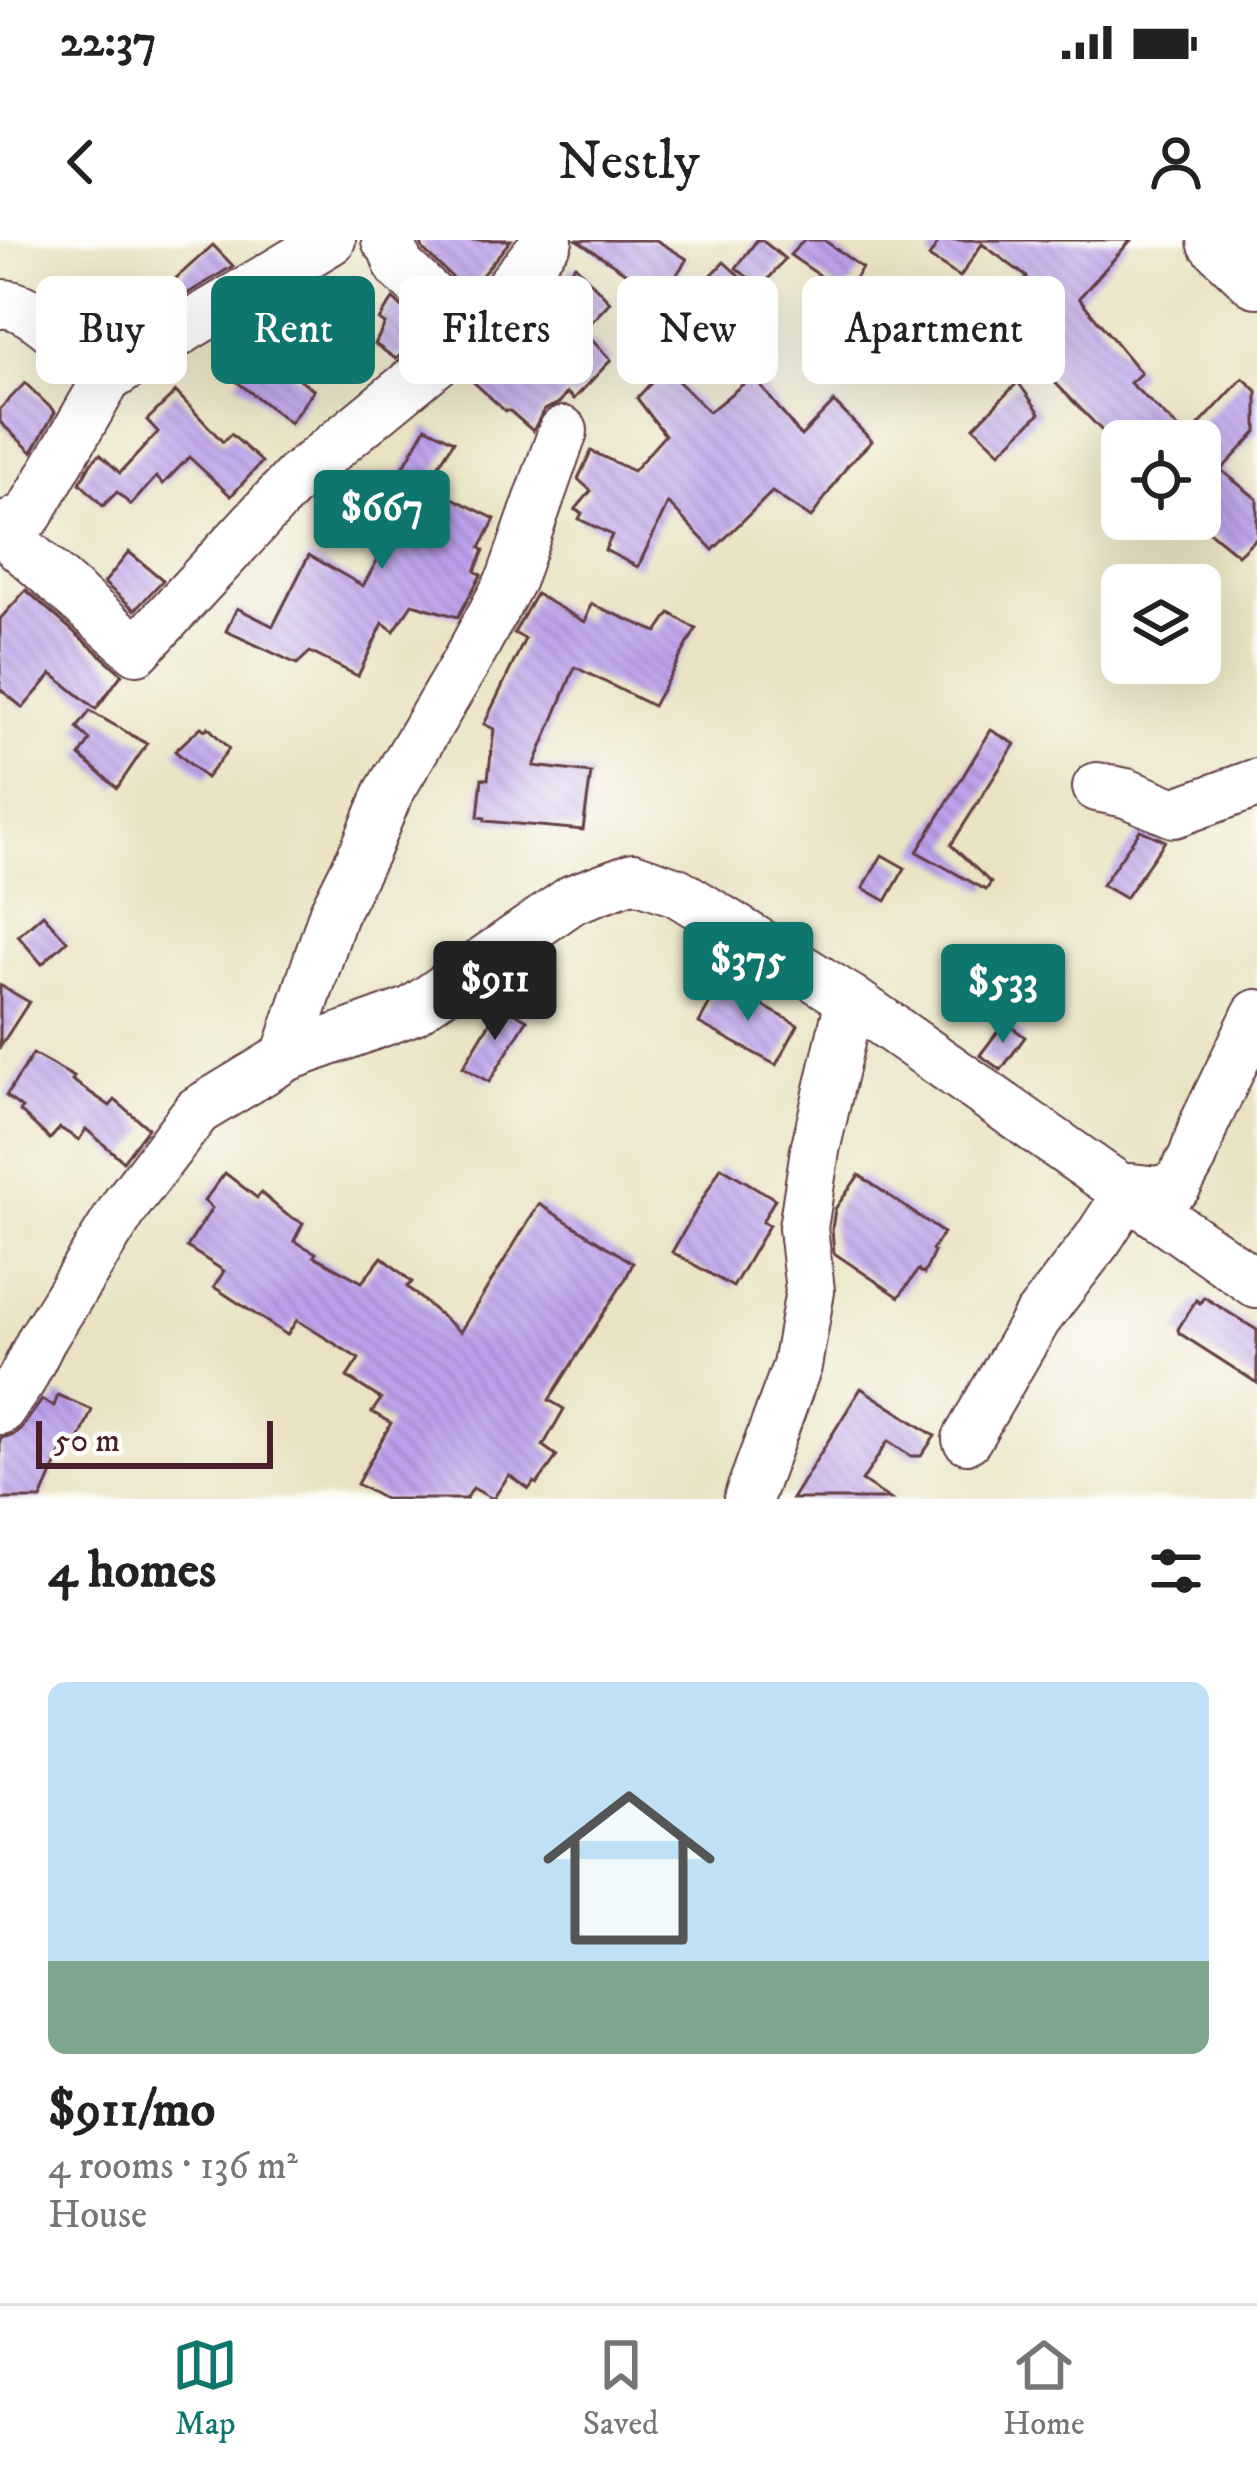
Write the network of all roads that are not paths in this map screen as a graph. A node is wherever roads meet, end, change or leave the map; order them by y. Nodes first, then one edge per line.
1 (331, 240) edge
2 (386, 240) edge
3 (548, 240) edge
4 (1218, 240) edge
5 (410, 276) edge
6 (519, 276) edge
7 (1257, 277) edge
8 (0, 304) edge
9 (36, 317) edge
10 (187, 327) edge
11 (104, 384) edge
12 (410, 384) edge
13 (563, 431) dead end
14 (2, 530) edge
15 (1257, 783) edge
16 (1097, 787) dead end
17 (850, 999) junction
18 (1257, 1014) edge
19 (286, 1057) junction
20 (1127, 1194) junction
21 (1257, 1284) edge
22 (0, 1410) edge
23 (967, 1439) dead end
24 (748, 1499) edge

1 - 10 street
2 - 5 street
3 - 6 street
4 - 7 main road
8 - 9 street
11 - 14 street
12 - 14 street
13 - 19 street
15 - 16 street
17 - 19 street
17 - 20 street
17 - 24 street
18 - 20 street
19 - 22 street
20 - 21 street
20 - 23 street

